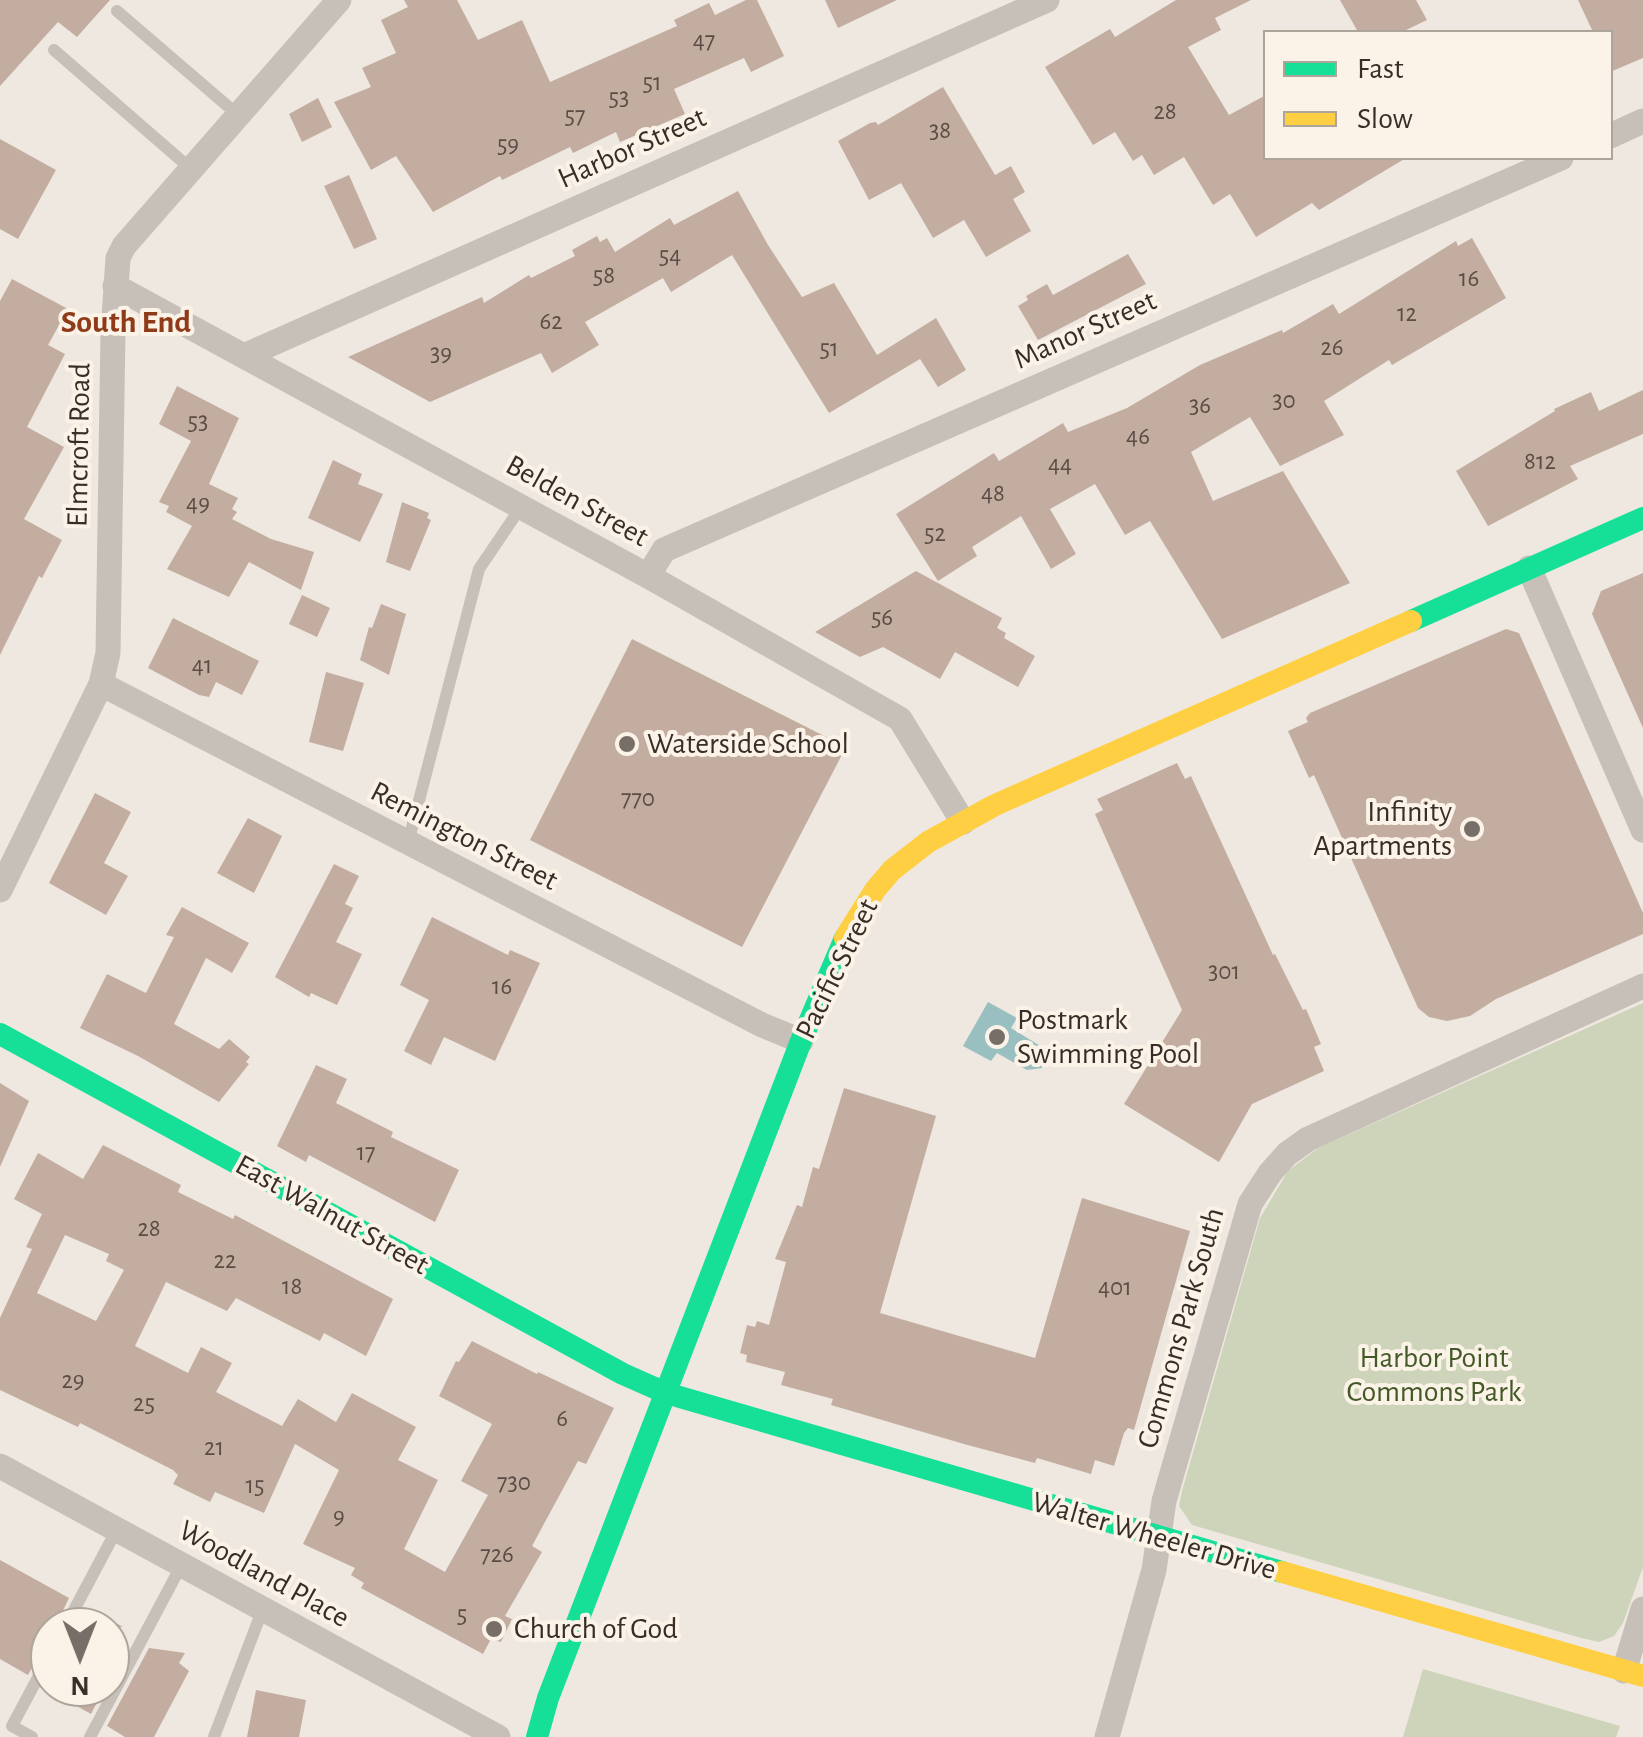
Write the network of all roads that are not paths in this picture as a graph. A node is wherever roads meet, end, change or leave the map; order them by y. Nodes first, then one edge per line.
1 (339, 0) edge
2 (1046, 0) edge
3 (118, 11) dead end
4 (54, 50) dead end
5 (238, 115) junction
6 (1643, 122) edge
7 (1613, 135) edge
8 (1555, 160) edge
9 (191, 169) junction
10 (114, 286) junction
11 (244, 356) junction
12 (521, 507) junction
13 (1643, 518) edge
14 (1529, 568) junction
15 (648, 576) junction
16 (100, 684) junction
17 (963, 822) junction
18 (1643, 830) edge
19 (408, 844) junction
20 (0, 890) edge
21 (1643, 986) edge
22 (0, 1034) edge
23 (800, 1041) junction
24 (666, 1393) junction
25 (0, 1466) edge
26 (116, 1531) junction
27 (1159, 1536) junction
28 (180, 1566) junction
29 (76, 1607) edge
30 (1643, 1609) edge
31 (262, 1611) junction
32 (1634, 1674) edge
33 (30, 1693) edge
34 (32, 1737) edge
35 (90, 1737) edge
36 (214, 1737) edge
37 (498, 1737) edge
38 (537, 1737) edge
39 (1107, 1737) edge

1 - 5 street, Elmcroft Road
2 - 11 street, Harbor Street
3 - 5 lane
4 - 9 lane
5 - 9 street, Elmcroft Road
6 - 7 street
8 - 15 street, Manor Street
9 - 10 street, Elmcroft Road
10 - 11 street, Belden Street
10 - 16 street, Elmcroft Road
11 - 12 street, Belden Street
12 - 15 street, Belden Street
12 - 19 lane
13 - 14 street, Pacific Street
14 - 17 street, Pacific Street
14 - 18 street
15 - 17 street, Belden Street
16 - 19 street, Remington Street
16 - 20 street, Elmcroft Road
17 - 23 street, Pacific Street
19 - 23 street, Remington Street
21 - 27 street, Commons Park South
22 - 24 street, East Walnut Street
23 - 24 street, Pacific Street
24 - 27 street, Walter Wheeler Drive
24 - 38 street, Pacific Street
25 - 26 street, Woodland Place
26 - 28 street, Woodland Place
26 - 29 lane
27 - 32 street, Walter Wheeler Drive
27 - 39 street, Commons Park South
28 - 31 street, Woodland Place
28 - 35 lane
30 - 32 street
31 - 36 lane
31 - 37 street, Woodland Place
33 - 34 lane

